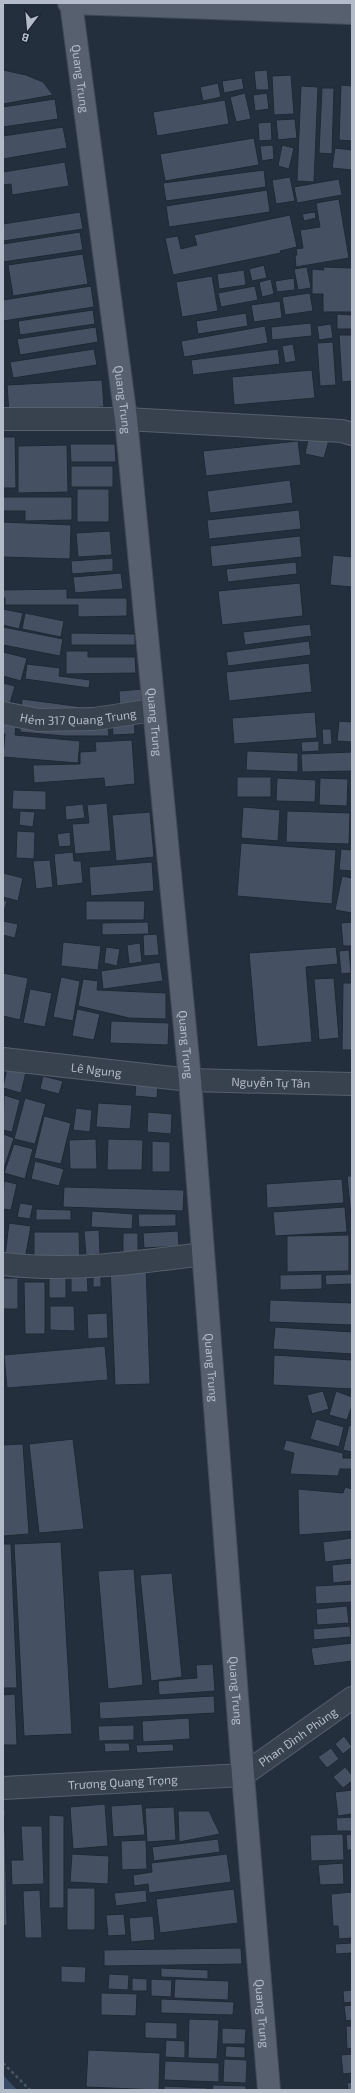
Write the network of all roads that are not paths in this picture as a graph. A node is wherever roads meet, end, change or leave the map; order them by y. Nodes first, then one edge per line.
1 (70, 3) edge
2 (352, 13) edge
3 (3, 419) edge
4 (126, 419) junction
5 (352, 434) edge
6 (154, 710) junction
7 (3, 713) edge
8 (3, 1058) edge
9 (190, 1080) junction
10 (352, 1084) edge
11 (202, 1254) junction
12 (3, 1264) edge
13 (352, 1698) edge
14 (243, 1775) junction
15 (3, 1788) edge
16 (269, 2090) edge

1 - 2 main road
1 - 4 main road, Quang Trung
3 - 4 street
4 - 5 street
4 - 6 main road, Quang Trung
6 - 7 street, Hẻm 317 Quang Trung
6 - 9 main road, Quang Trung
8 - 9 street, Lê Ngung
9 - 10 street, Nguyễn Tự Tân
9 - 11 main road, Quang Trung
11 - 12 street
11 - 14 main road, Quang Trung
13 - 14 street, Phan Đình Phùng
14 - 15 street, Trương Quang Trọng
14 - 16 main road, Quang Trung

